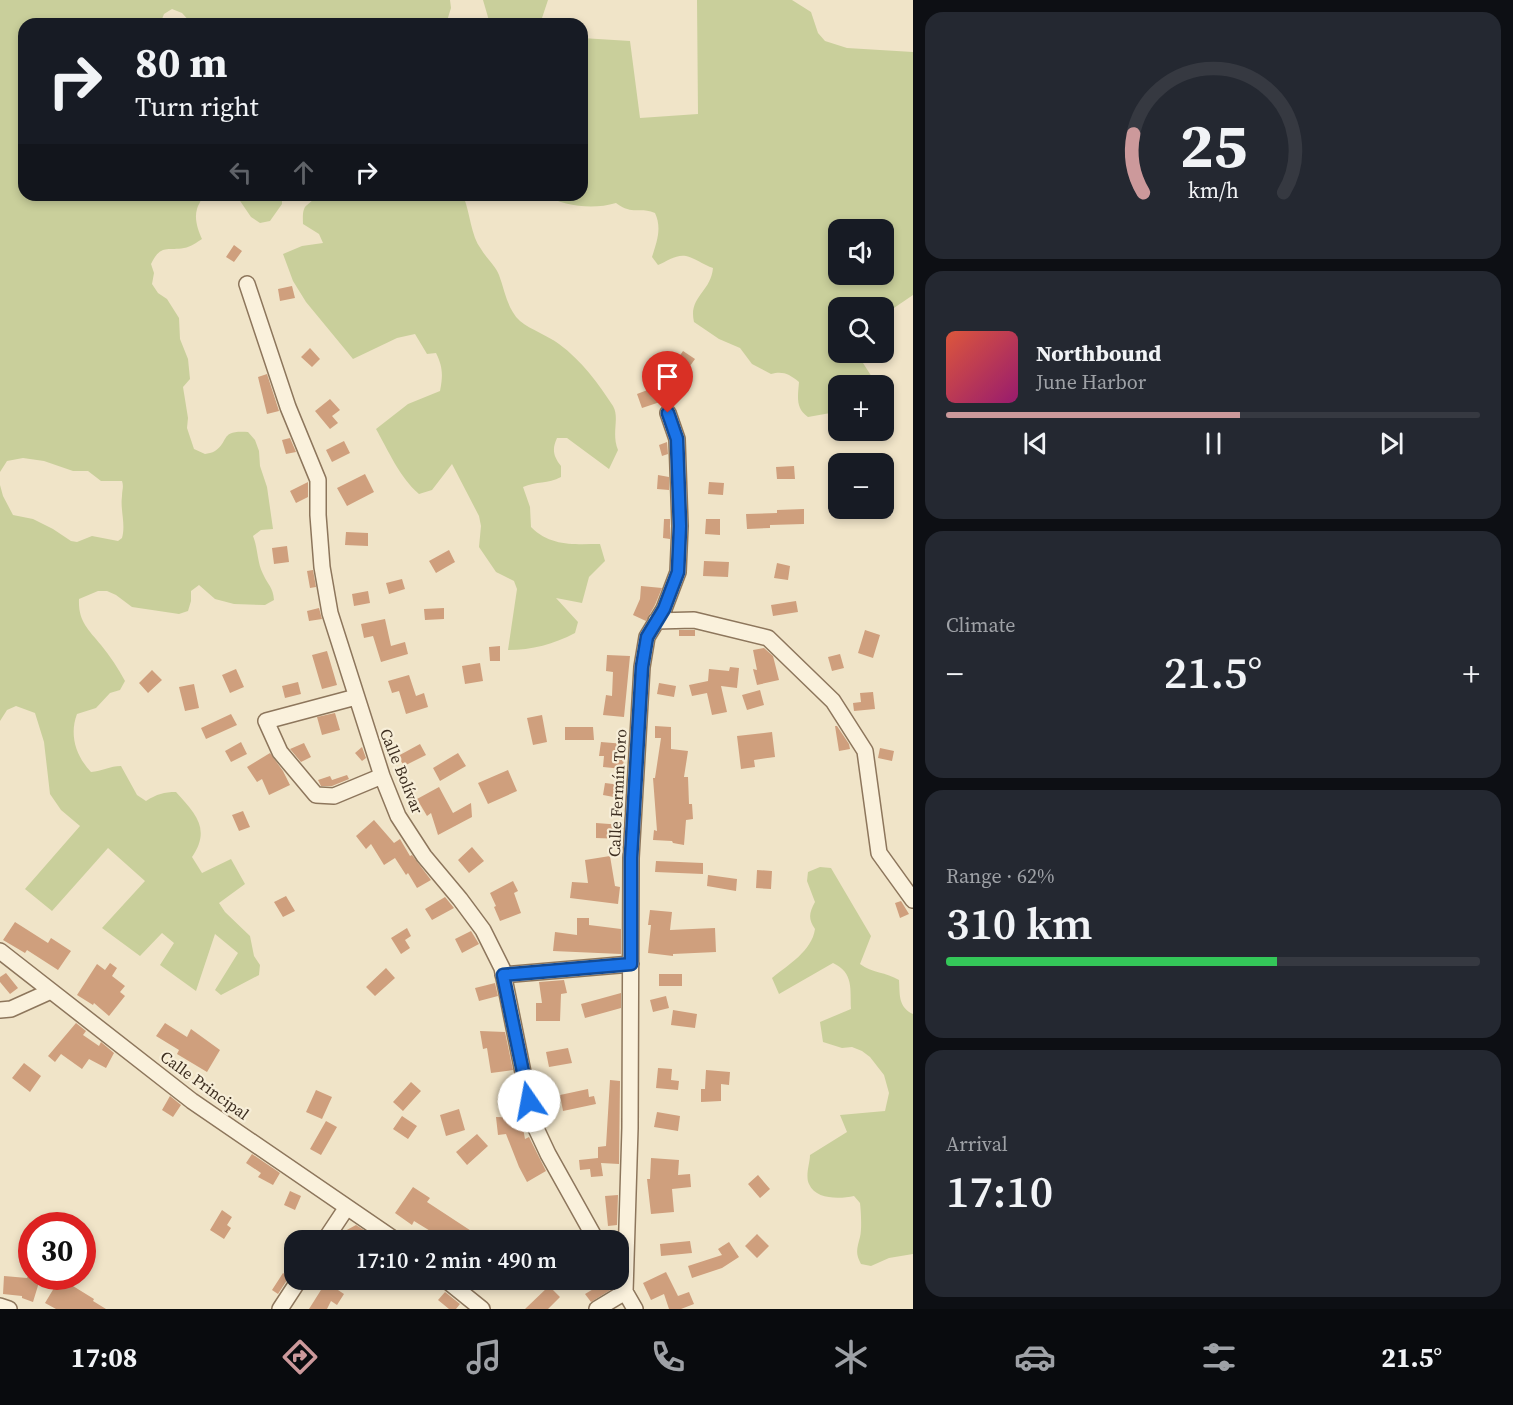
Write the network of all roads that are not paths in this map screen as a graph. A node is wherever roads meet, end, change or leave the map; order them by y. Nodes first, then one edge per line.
1 (247, 284) dead end
2 (668, 413) dead end
3 (656, 621) junction
4 (356, 697) junction
5 (382, 776) junction
6 (913, 900) edge
7 (0, 951) edge
8 (631, 964) junction
9 (503, 975) junction
10 (51, 991) junction
11 (0, 1010) edge
12 (347, 1207) junction
13 (332, 1230) edge
14 (380, 1230) edge
15 (590, 1230) edge
16 (625, 1230) edge
17 (292, 1290) edge
18 (458, 1290) edge
19 (617, 1290) edge
20 (625, 1290) edge
21 (0, 1306) edge
22 (9, 1309) edge
23 (280, 1309) edge
24 (482, 1309) edge
25 (597, 1309) edge
26 (635, 1309) edge

1 - 4 street, Calle Bolívar
2 - 3 street, Calle Fermín Toro
3 - 6 street
3 - 8 street, Calle Fermín Toro
4 - 5 street, Calle Bolívar
4 - 5 street
5 - 9 street, Calle Bolívar
7 - 10 street, Calle Principal
8 - 9 street
8 - 16 street, Calle Fermín Toro
9 - 15 street, Calle Bolívar
10 - 11 street
10 - 12 street, Calle Principal
12 - 13 street
12 - 14 street, Calle Principal
17 - 23 street
18 - 24 street
19 - 25 street
20 - 26 street
21 - 22 street

